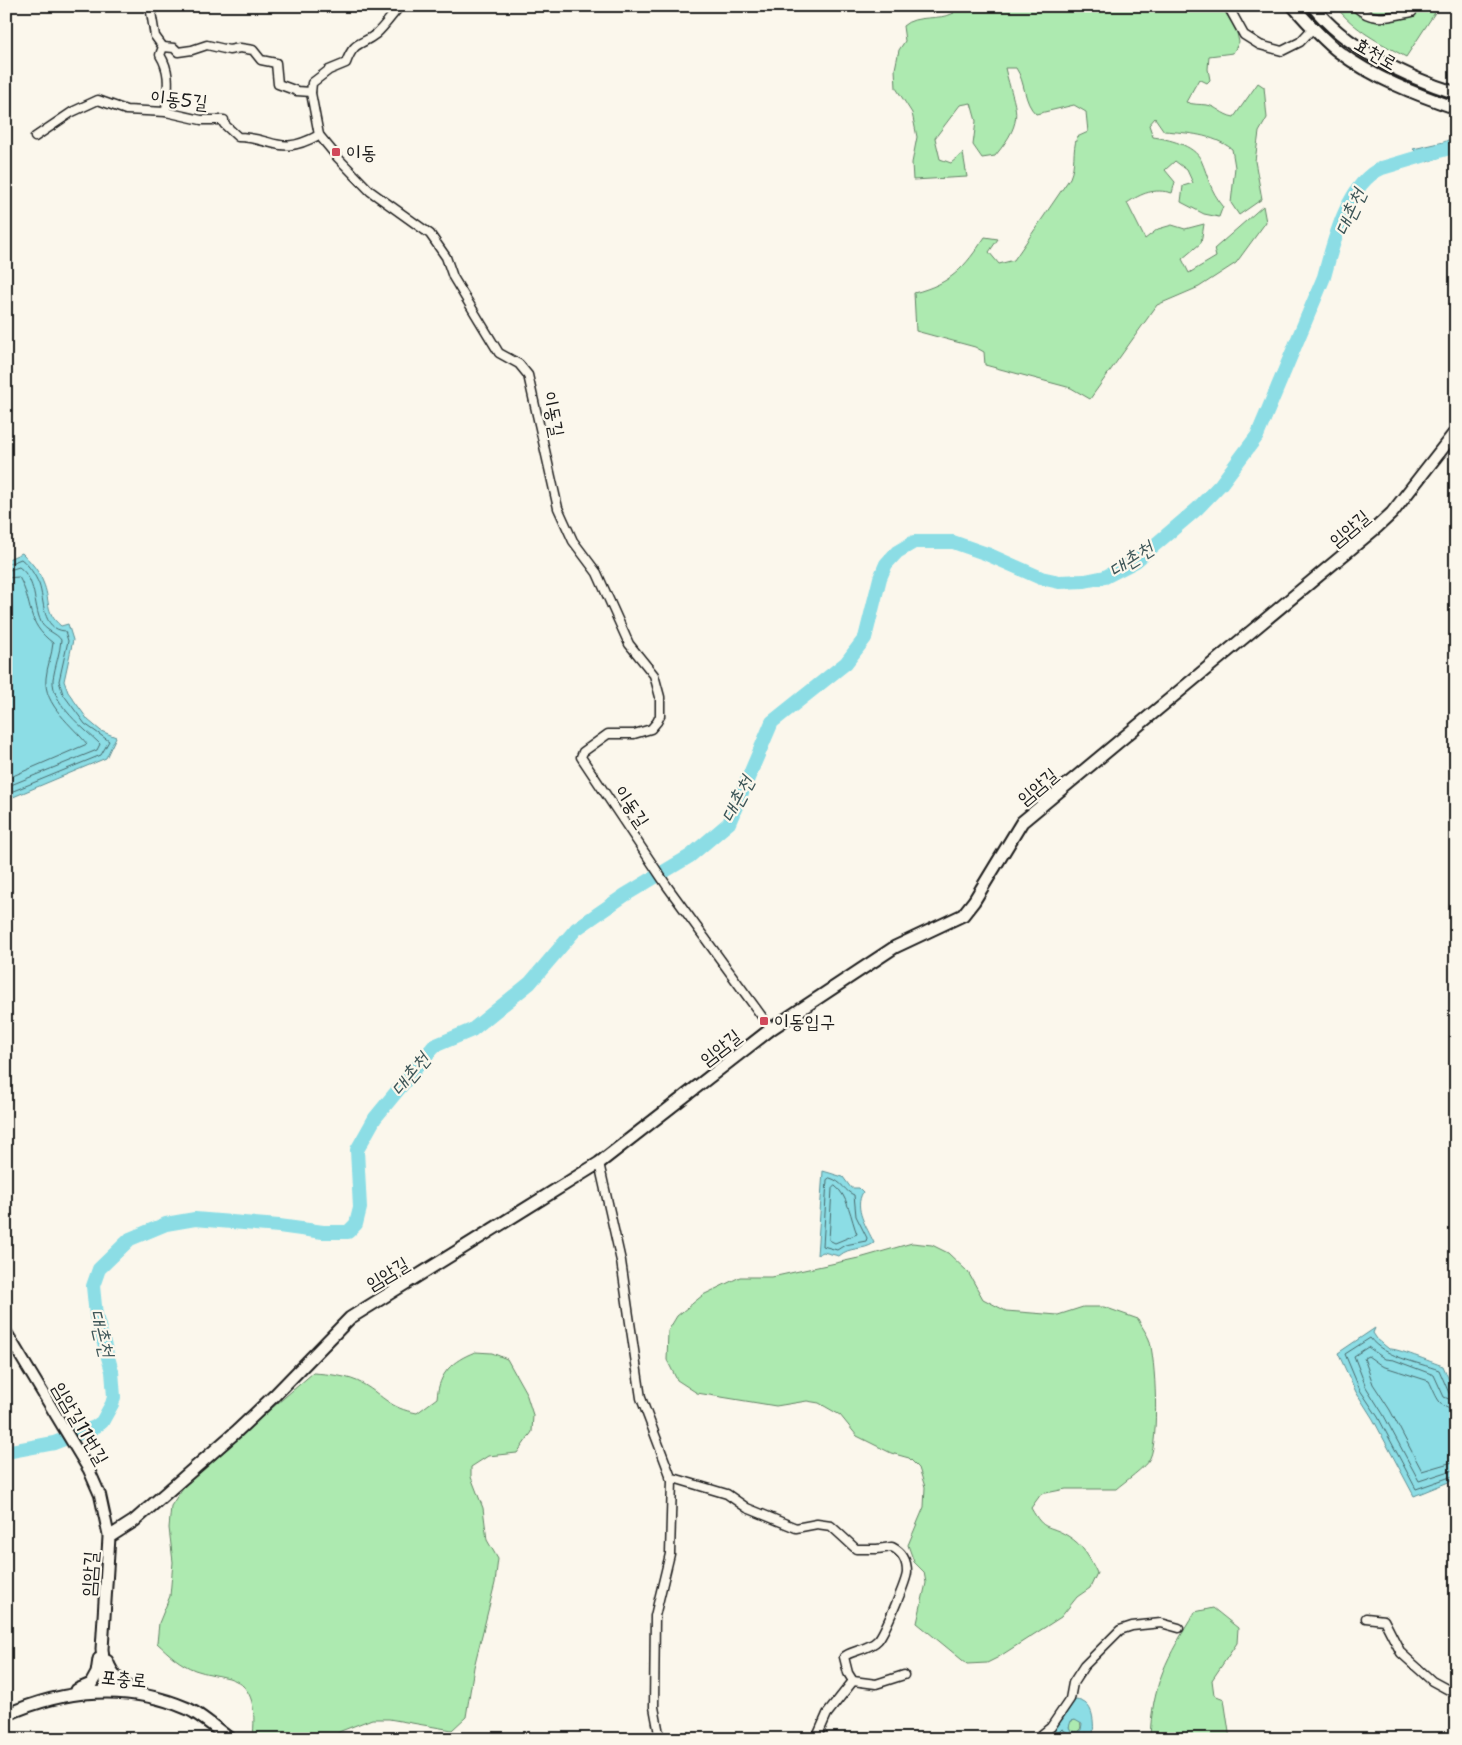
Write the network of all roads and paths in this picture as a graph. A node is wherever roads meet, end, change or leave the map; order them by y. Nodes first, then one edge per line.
1 (150, 6) edge
2 (400, 6) edge
3 (1228, 6) edge
4 (1293, 6) edge
5 (1313, 6) edge
6 (1355, 6) edge
7 (1412, 12) dead end
8 (1313, 28) junction
9 (163, 47) junction
10 (312, 92) junction
11 (1456, 92) edge
12 (1456, 108) edge
13 (166, 112) junction
14 (319, 135) junction
15 (35, 137) dead end
16 (1456, 431) edge
17 (771, 1029) junction
18 (599, 1163) junction
19 (6, 1332) edge
20 (670, 1477) junction
21 (108, 1537) junction
22 (1366, 1618) dead end
23 (1179, 1628) dead end
24 (102, 1649) junction
25 (904, 1675) dead end
26 (853, 1681) junction
27 (106, 1691) junction
28 (73, 1694) junction
29 (1456, 1694) edge
30 (139, 1695) junction
31 (6, 1715) edge
32 (230, 1739) edge
33 (660, 1739) edge
34 (816, 1739) edge
35 (1036, 1739) edge

1 - 9 street
2 - 10 street
3 - 8 street
4 - 8 main road, 효천로
5 - 11 main road, 효천로
6 - 7 street
8 - 12 main road, 효천로
9 - 10 street
9 - 13 street
10 - 14 street
13 - 14 street, 이동5길
13 - 15 street, 이동5길
14 - 17 street, 이동길
16 - 17 main road, 임암길
17 - 18 main road, 임암길
18 - 20 street
18 - 21 main road, 임암길
19 - 21 street, 임암길11번길
20 - 26 street
20 - 33 street
21 - 24 main road, 임암길
22 - 29 street
23 - 35 street
24 - 27 main road, 임암길
24 - 28 main road
24 - 30 main road
25 - 26 street
26 - 34 street
27 - 28 main road, 포충로
27 - 30 main road, 포충로
28 - 31 main road, 포충로
30 - 32 main road, 포충로

